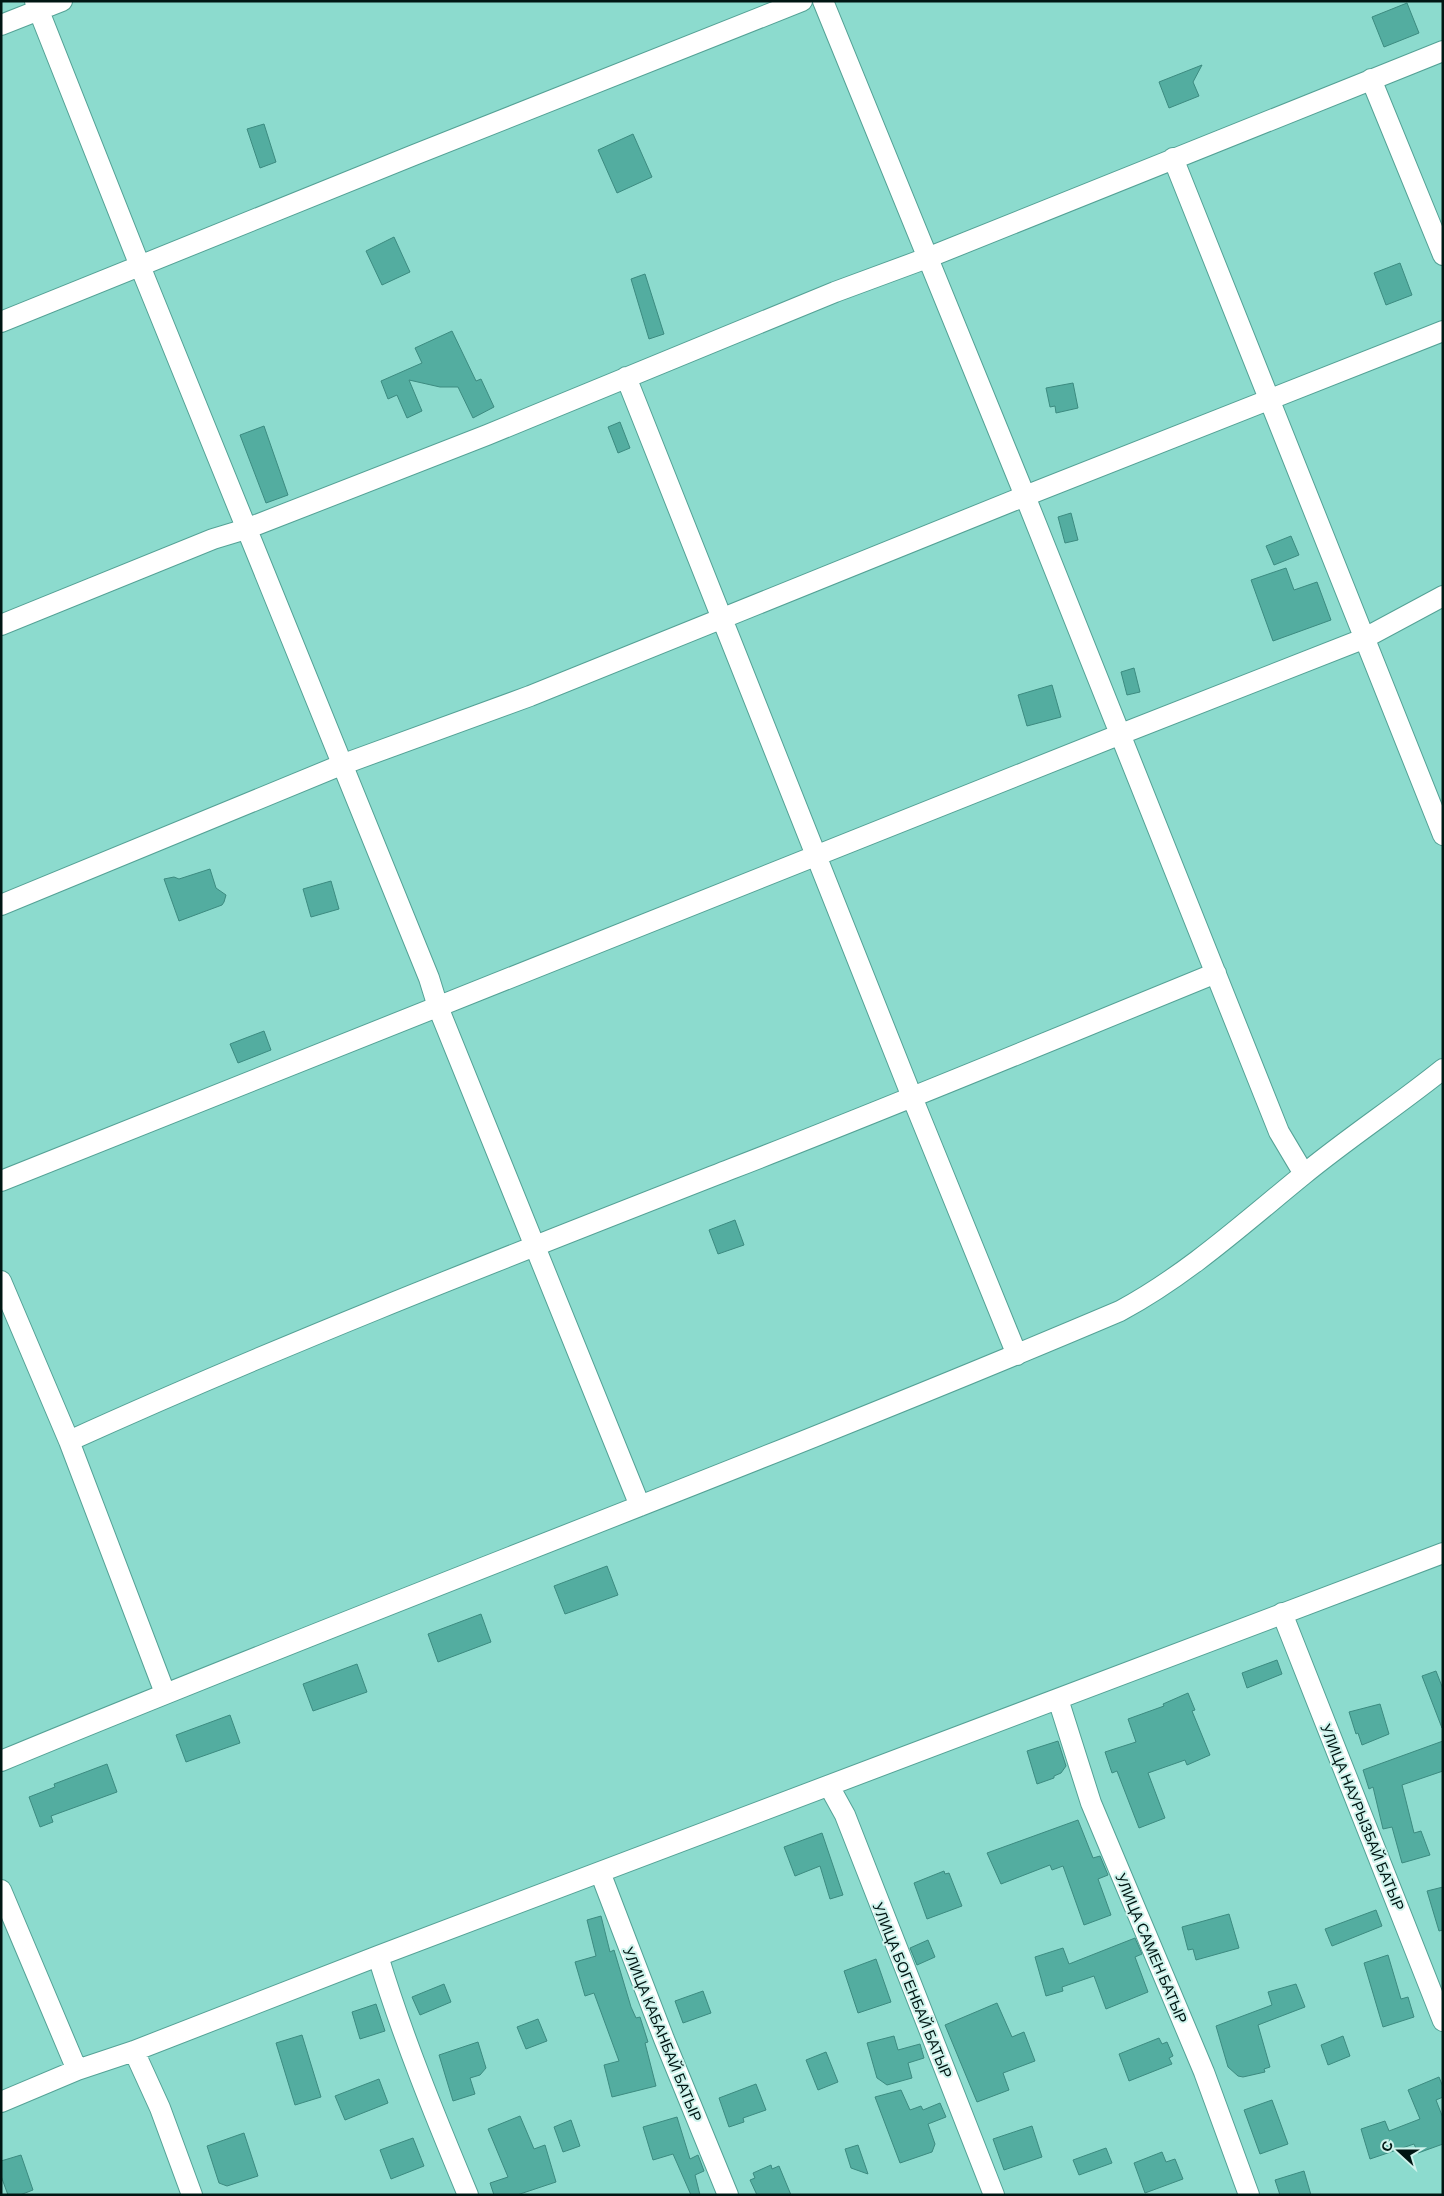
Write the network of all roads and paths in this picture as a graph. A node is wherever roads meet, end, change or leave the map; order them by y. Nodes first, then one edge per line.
1 (62, 1) edge
2 (802, 1) edge
3 (823, 1) edge
4 (37, 6) edge
5 (1, 25) edge
6 (1443, 51) edge
7 (1370, 80) junction
8 (1173, 158) junction
9 (1443, 255) edge
10 (927, 258) junction
11 (140, 266) junction
12 (1, 322) edge
13 (1443, 331) edge
14 (626, 377) junction
15 (1269, 400) junction
16 (1025, 496) junction
17 (246, 529) junction
18 (1443, 596) edge
19 (721, 620) junction
20 (1, 625) edge
21 (1363, 639) junction
22 (1121, 734) junction
23 (342, 765) junction
24 (1443, 835) edge
25 (817, 855) junction
26 (1, 904) edge
27 (1216, 973) junction
28 (438, 1007) junction
29 (1443, 1069) edge
30 (912, 1098) junction
31 (1304, 1174) junction
32 (1, 1181) edge
33 (535, 1244) junction
34 (1, 1281) edge
35 (1017, 1355) junction
36 (69, 1440) junction
37 (640, 1506) junction
38 (1443, 1552) edge
39 (1282, 1613) junction
40 (165, 1693) junction
41 (1058, 1699) junction
42 (1, 1761) edge
43 (829, 1786) junction
44 (600, 1872) junction
45 (1, 1890) edge
46 (378, 1956) junction
47 (1443, 2021) edge
48 (134, 2051) junction
49 (77, 2070) junction
50 (1, 2102) edge
51 (192, 2195) edge
52 (468, 2195) edge
53 (728, 2195) edge
54 (994, 2195) edge
55 (1249, 2195) edge

1 - 4 street
2 - 11 street
3 - 10 street
4 - 5 street
4 - 11 street
6 - 7 street
7 - 8 street
7 - 9 street
8 - 10 street
8 - 15 street
10 - 14 street
10 - 16 street
11 - 12 street
11 - 17 street
13 - 15 street
14 - 17 street
14 - 19 street
15 - 16 street
15 - 21 street
16 - 19 street
16 - 22 street
17 - 20 street
17 - 23 street
18 - 21 street
19 - 23 street
19 - 25 street
21 - 22 street
21 - 24 street
22 - 25 street
22 - 27 street
23 - 26 street
23 - 28 street
25 - 28 street
25 - 30 street
27 - 30 street
27 - 31 street
28 - 32 street
28 - 33 street
29 - 31 street
30 - 33 street
30 - 35 street
31 - 35 street
33 - 36 street
33 - 37 street
34 - 36 street
35 - 37 street
36 - 40 street
37 - 40 street
38 - 39 street
39 - 41 street
39 - 47 street, УЛИЦА НАУРЫЗБАЙ БАТЫР
40 - 42 street
41 - 43 street
41 - 55 street, УЛИЦА САМЕН БАТЫР
43 - 44 street
43 - 54 street, УЛИЦА БОГЕНБАЙ БАТЫР
44 - 46 street
44 - 53 street, УЛИЦА КАБАНБАЙ БАТЫР
45 - 49 street
46 - 48 street
46 - 52 street
48 - 49 street
48 - 51 street
49 - 50 street

